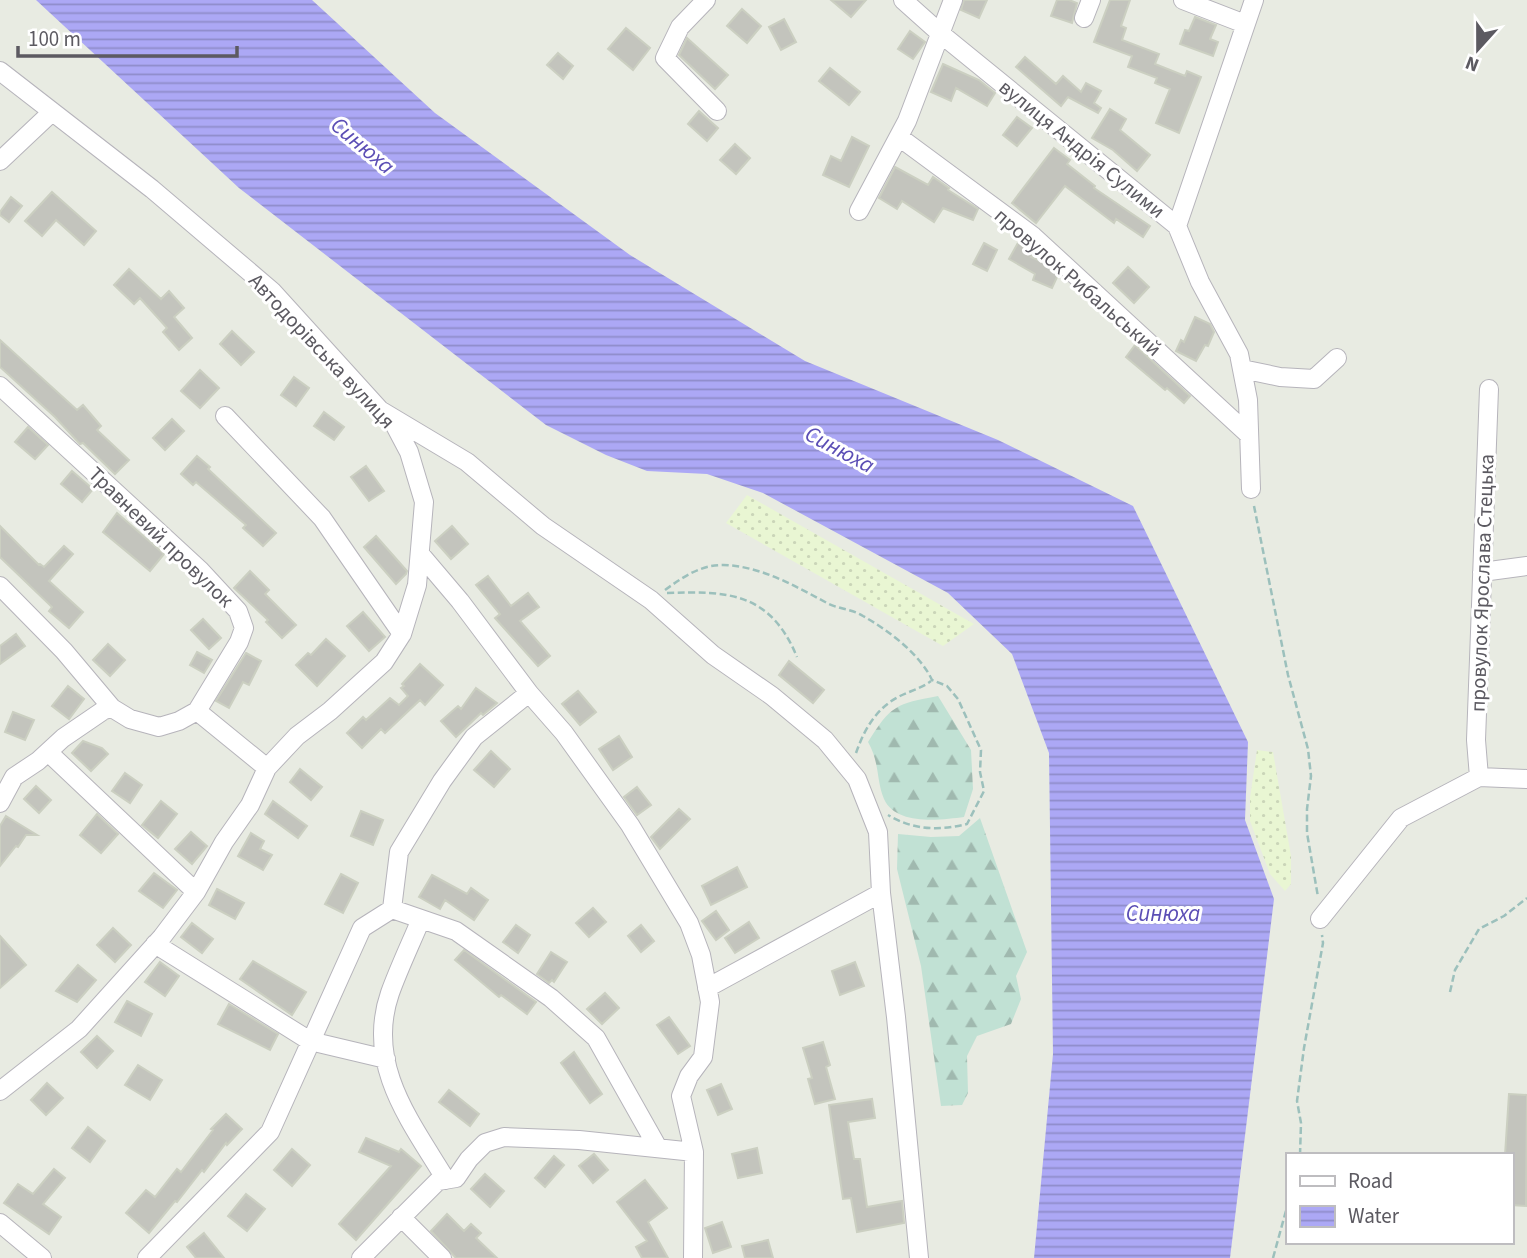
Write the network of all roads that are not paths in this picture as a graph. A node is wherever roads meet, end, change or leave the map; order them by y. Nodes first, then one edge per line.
1 (706, 0) edge
2 (903, 0) edge
3 (953, 0) edge
4 (1091, 0) edge
5 (1183, 0) edge
6 (1254, 0) edge
7 (1084, 18) dead end
8 (1245, 24) junction
9 (941, 34) junction
10 (0, 71) edge
11 (717, 111) dead end
12 (52, 112) junction
13 (899, 137) junction
14 (0, 161) edge
15 (859, 211) dead end
16 (1177, 226) junction
17 (1338, 358) dead end
18 (1242, 369) junction
19 (0, 386) edge
20 (1489, 389) dead end
21 (225, 416) dead end
22 (390, 416) junction
23 (1249, 435) junction
24 (1251, 489) road end
25 (421, 555) junction
26 (1527, 566) edge
27 (1482, 572) junction
28 (0, 586) edge
29 (402, 634) junction
30 (529, 693) junction
31 (112, 708) junction
32 (197, 711) junction
33 (48, 752) junction
34 (267, 768) junction
35 (1479, 777) junction
36 (1527, 779) edge
37 (3, 792) edge
38 (196, 892) junction
39 (881, 893) junction
40 (392, 909) junction
41 (421, 919) junction
42 (1320, 919) road end
43 (155, 944) junction
44 (707, 988) junction
45 (310, 1041) junction
46 (386, 1059) junction
47 (0, 1091) edge
48 (658, 1149) junction
49 (694, 1152) junction
50 (446, 1180) junction
51 (401, 1217) junction
52 (0, 1223) edge
53 (42, 1258) edge
54 (148, 1258) edge
55 (361, 1258) edge
56 (442, 1258) edge
57 (693, 1258) edge
58 (919, 1258) edge

1 - 11 street
2 - 9 street, вулиця Андрія Сулими
3 - 9 street
4 - 7 street
5 - 8 street
6 - 8 street
8 - 16 street
9 - 13 street
9 - 16 street, вулиця Андрія Сулими
10 - 12 street, Автодорівська вулиця
12 - 14 street
12 - 22 street, Автодорівська вулиця
13 - 15 street
13 - 23 street, провулок Рибальський
16 - 18 street, вулиця Андрія Сулими
17 - 18 street
18 - 23 street, вулиця Андрія Сулими
19 - 32 street, Травневий провулок
20 - 27 street, провулок Ярослава Стецька
21 - 29 street
22 - 25 street, Автодорівська вулиця
22 - 39 street
23 - 24 street, вулиця Андрія Сулими
25 - 29 street, Автодорівська вулиця
25 - 30 street
26 - 27 street
27 - 35 street, провулок Ярослава Стецька
28 - 31 street
29 - 34 street, Автодорівська вулиця
30 - 40 street
30 - 44 street
31 - 32 street
31 - 33 street
32 - 34 street
33 - 37 street
33 - 38 street
34 - 38 street, Автодорівська вулиця
35 - 36 street
35 - 42 street
38 - 43 street, Автодорівська вулиця
39 - 44 street
39 - 58 street
40 - 41 street
40 - 45 street
41 - 46 street
41 - 48 street
43 - 45 street
43 - 47 street, Автодорівська вулиця
44 - 49 street
45 - 46 street
45 - 54 street
46 - 50 street
48 - 49 street
48 - 50 street
49 - 57 street
50 - 51 street
51 - 55 street
51 - 56 street
52 - 53 street

